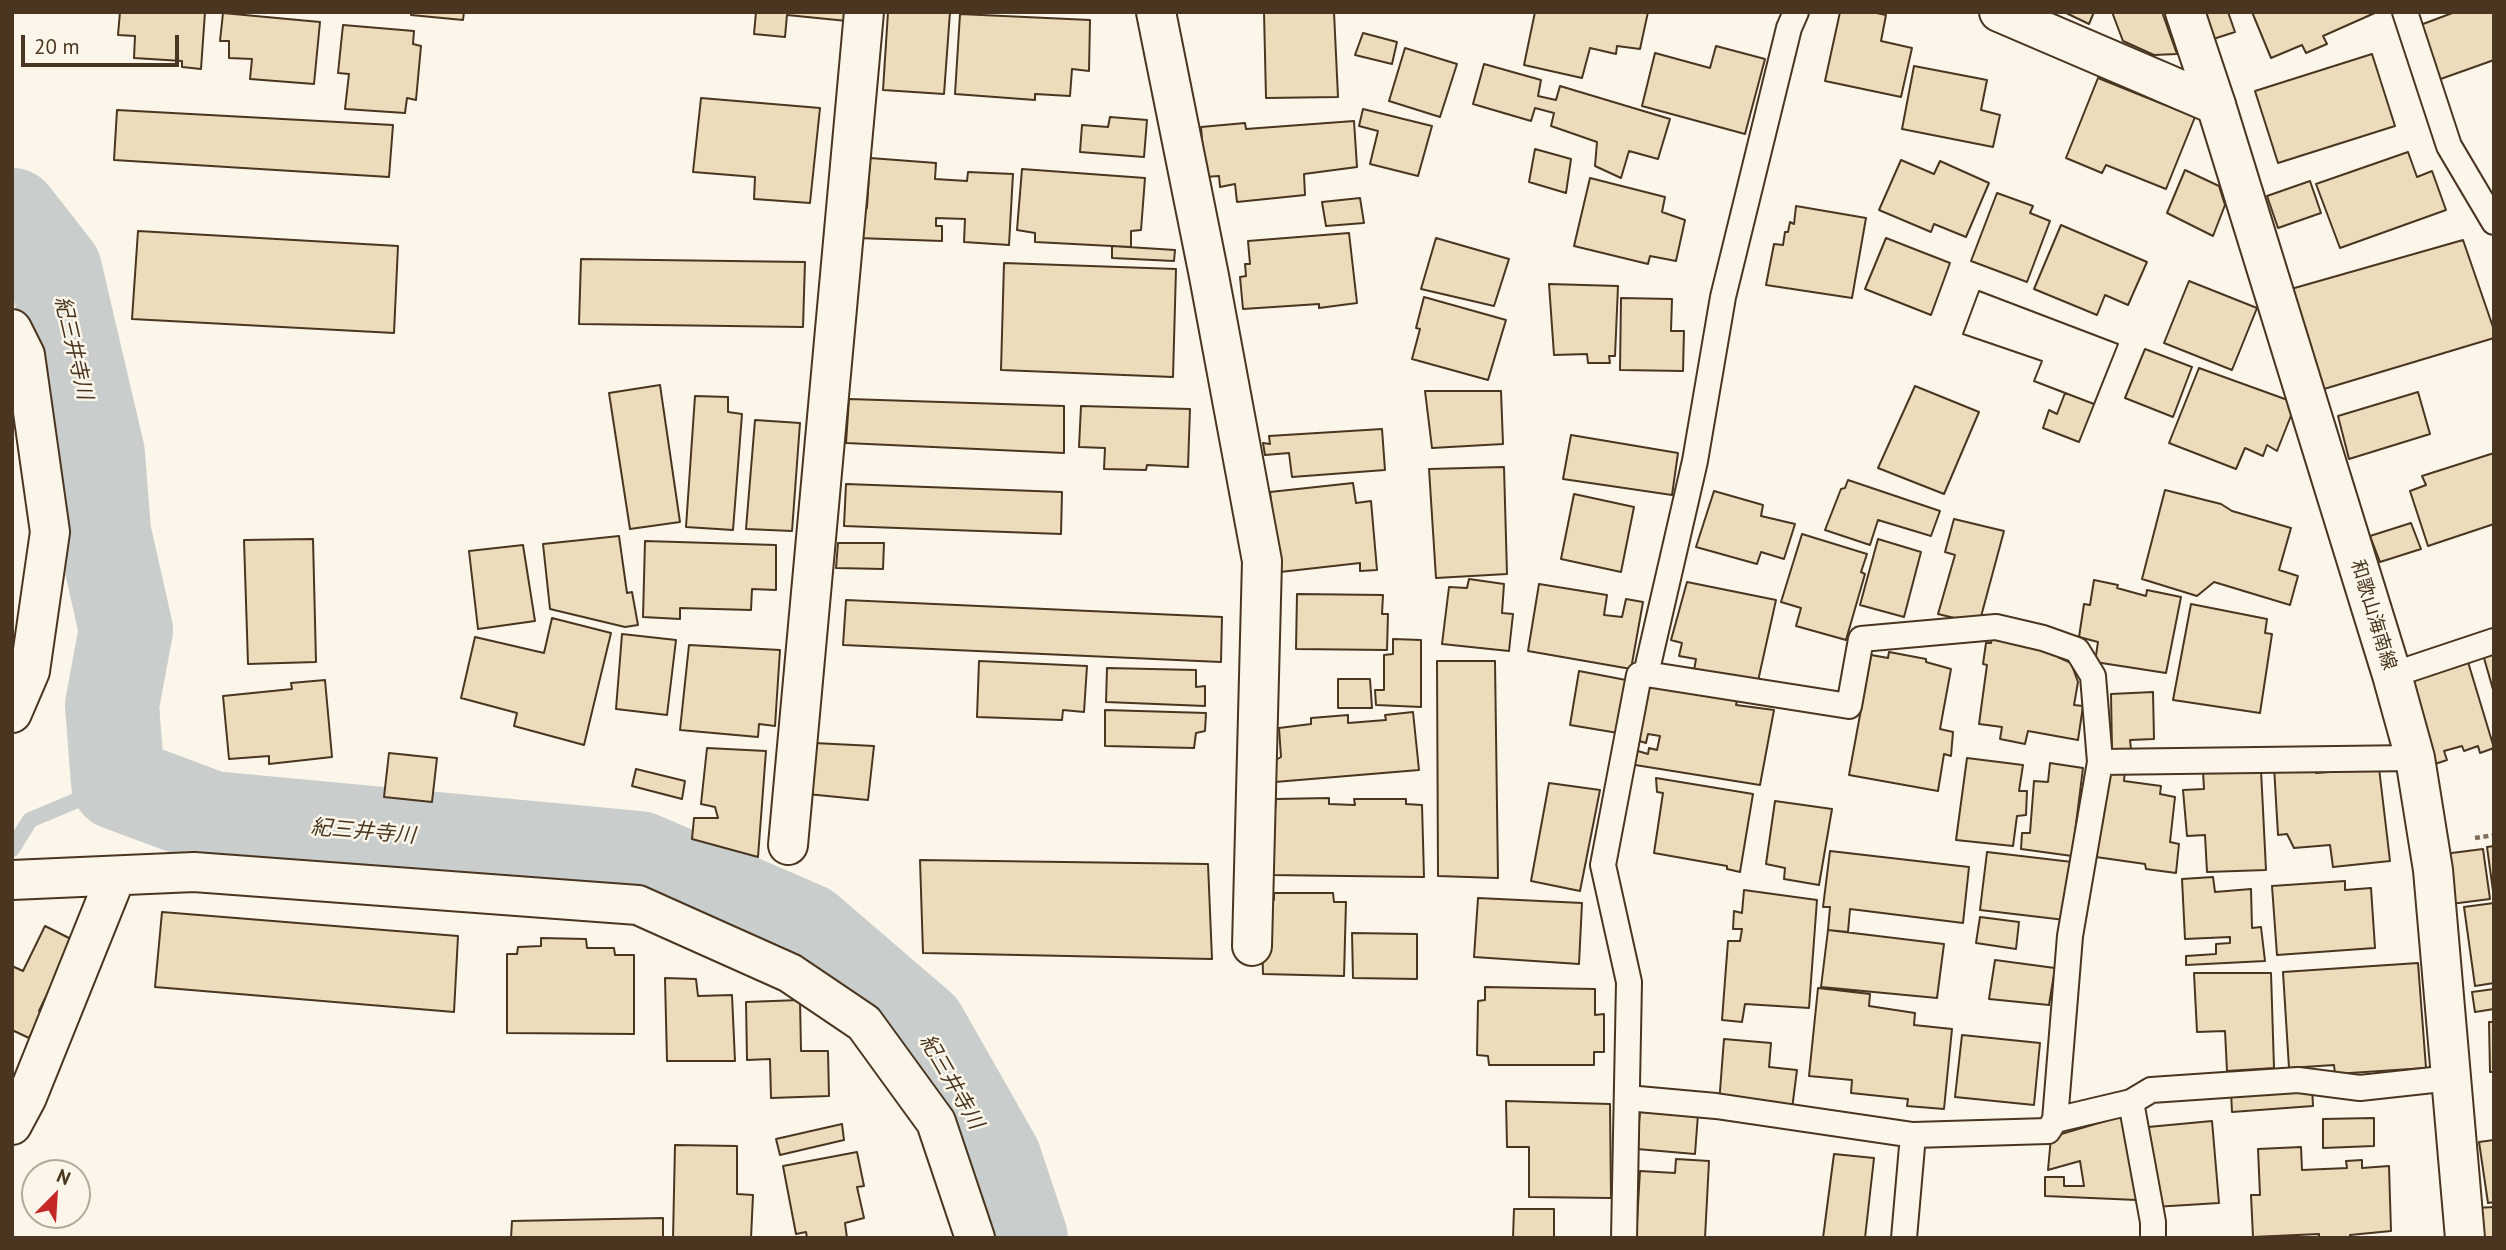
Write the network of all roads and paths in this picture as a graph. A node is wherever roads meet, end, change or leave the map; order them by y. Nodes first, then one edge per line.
1 (864, 12) edge
2 (1156, 12) edge
3 (1796, 12) edge
4 (1999, 12) edge
5 (2185, 12) edge
6 (2405, 12) edge
7 (2216, 104) junction
8 (2494, 222) edge
9 (12, 329) edge
10 (2494, 641) edge
11 (22, 650) edge
12 (1646, 674) junction
13 (2392, 675) junction
14 (12, 713) edge
15 (2415, 758) junction
16 (2100, 762) junction
17 (788, 845) dead end
18 (116, 876) junction
19 (12, 880) edge
20 (1252, 946) dead end
21 (2451, 1078) junction
22 (1627, 1098) junction
23 (2131, 1102) junction
24 (2055, 1120) junction
25 (12, 1125) edge
26 (1913, 1135) junction
27 (975, 1238) edge
28 (1624, 1238) edge
29 (1905, 1238) edge
30 (2153, 1238) edge
31 (2465, 1238) edge

1 - 17 street
2 - 20 street
3 - 12 lane
4 - 7 street
5 - 7 street, 和歌山海南線
6 - 8 lane
7 - 13 street, 和歌山海南線
9 - 11 street
10 - 13 lane
11 - 14 street
12 - 16 lane
12 - 22 lane
13 - 15 street, 和歌山海南線
15 - 16 lane
15 - 21 street, 和歌山海南線
16 - 24 lane
18 - 19 street
18 - 25 street
18 - 27 street
21 - 23 lane
21 - 31 street, 和歌山海南線
22 - 26 lane
22 - 28 lane
23 - 24 lane
23 - 30 lane
24 - 26 lane
26 - 29 lane

